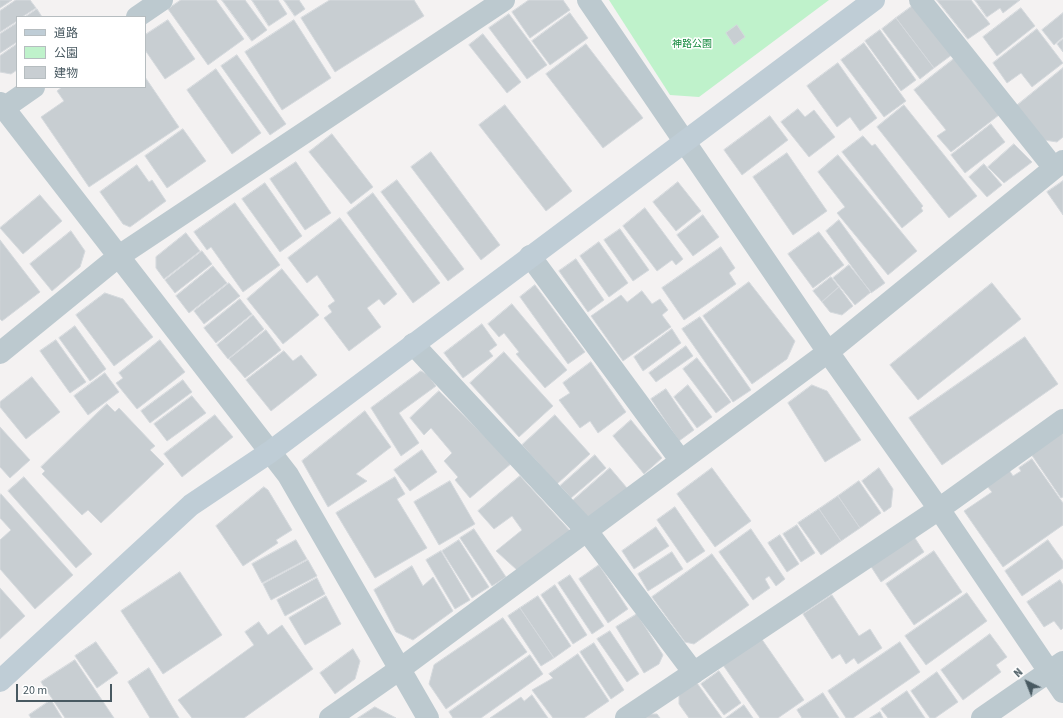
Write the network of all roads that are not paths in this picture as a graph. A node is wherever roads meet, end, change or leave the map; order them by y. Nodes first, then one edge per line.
1 (162, 0) edge
2 (504, 0) edge
3 (588, 0) edge
4 (874, 0) edge
5 (920, 0) edge
6 (138, 16) edge
7 (32, 88) edge
8 (2, 105) edge
9 (684, 141) junction
10 (1059, 165) edge
11 (119, 256) junction
12 (530, 256) junction
13 (413, 344) junction
14 (828, 352) junction
15 (0, 353) edge
16 (1063, 420) edge
17 (270, 452) junction
18 (681, 461) junction
19 (938, 509) junction
20 (587, 531) junction
21 (1056, 667) edge
22 (400, 669) junction
23 (694, 673) junction
24 (0, 681) edge
25 (1063, 692) edge
26 (330, 718) edge
27 (428, 718) edge
28 (626, 718) edge
29 (982, 718) edge

1 - 6 street
2 - 11 street
3 - 9 street
4 - 9 street
5 - 10 street
7 - 8 street
8 - 11 street
9 - 12 street
9 - 14 street
10 - 14 street
11 - 15 street
11 - 17 street
12 - 13 street
12 - 18 street
13 - 17 street
13 - 20 street
14 - 18 street
14 - 19 street
16 - 19 street
17 - 22 street
17 - 24 street
18 - 20 street
19 - 21 street
19 - 23 street
20 - 22 street
20 - 23 street
21 - 25 street
21 - 29 street
22 - 26 street
22 - 27 street
23 - 28 street

